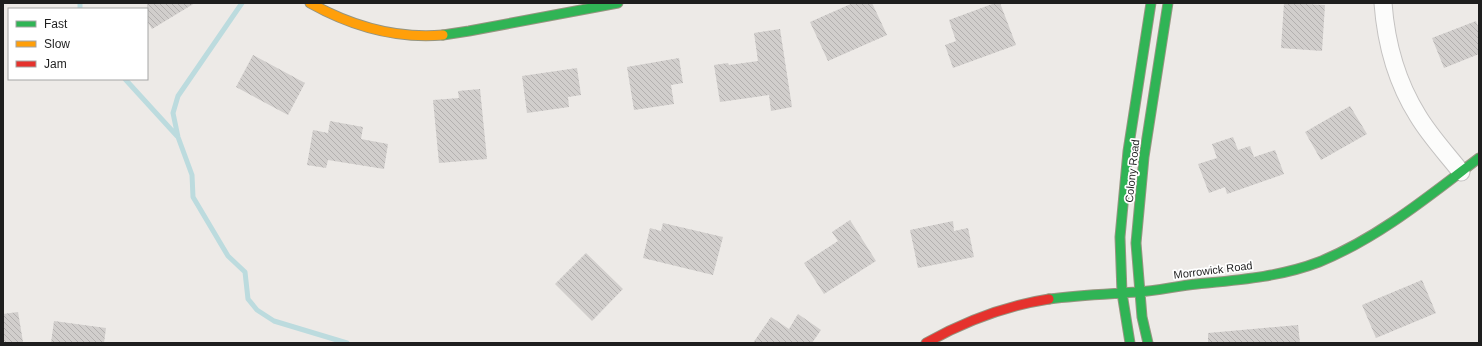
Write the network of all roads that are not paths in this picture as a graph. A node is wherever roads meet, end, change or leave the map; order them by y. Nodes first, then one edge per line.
1 (310, 3) edge
2 (618, 3) edge
3 (1151, 3) edge
4 (1168, 3) edge
5 (1383, 3) edge
6 (1479, 158) edge
7 (1461, 172) junction
8 (1140, 292) junction
9 (1122, 293) junction
10 (926, 343) edge
11 (1130, 343) edge
12 (1148, 343) edge

1 - 2 street
3 - 9 street, Colony Road
4 - 8 street, Colony Road
5 - 7 street
6 - 7 street, Morrowick Road
7 - 8 street, Morrowick Road
8 - 9 street, Morrowick Road
8 - 12 street, Colony Road
9 - 10 street, Morrowick Road
9 - 11 street, Colony Road

